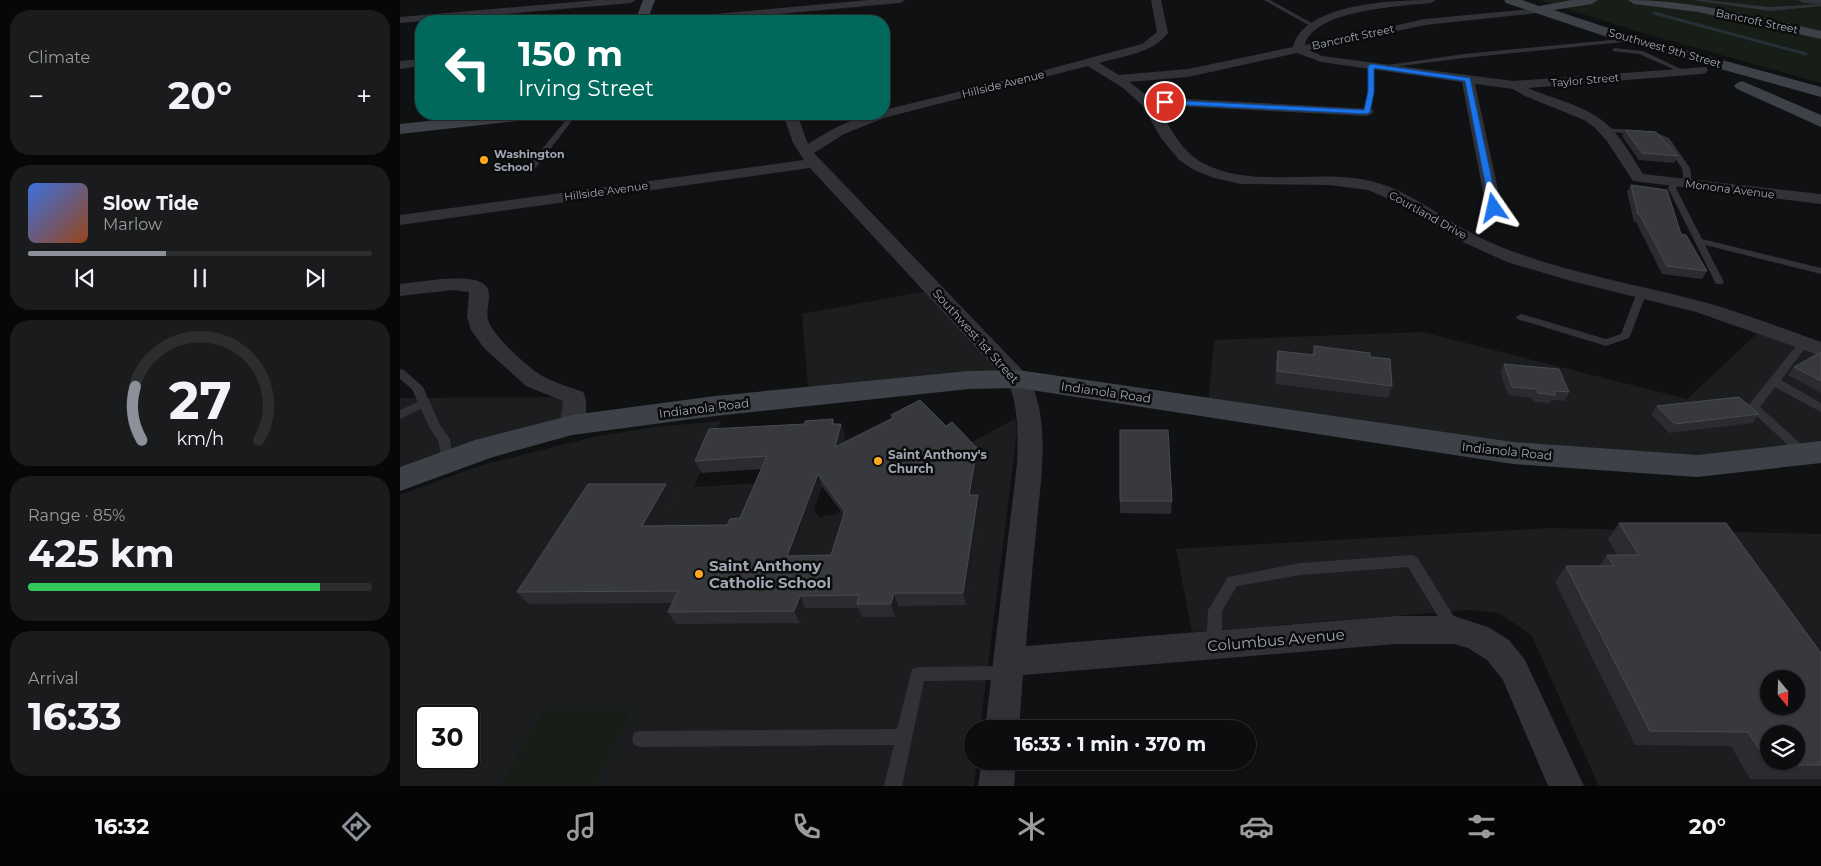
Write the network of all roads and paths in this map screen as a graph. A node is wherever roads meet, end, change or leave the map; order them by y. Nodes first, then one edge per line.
1 (631, 0) edge
2 (649, 0) edge
3 (898, 0) edge
4 (1156, 0) edge
5 (1266, 0) edge
6 (1342, 0) edge
7 (1431, 0) edge
8 (1510, 0) edge
9 (1526, 0) edge
10 (1585, 0) edge
11 (1592, 0) edge
12 (1634, 0) edge
13 (1694, 0) edge
14 (1804, 0) edge
15 (1821, 3) edge
16 (1548, 6) edge
17 (1360, 9) junction
18 (458, 15) edge
19 (643, 15) edge
20 (789, 15) edge
21 (415, 19) edge
22 (400, 20) edge
23 (1314, 26) junction
24 (1821, 35) edge
25 (1634, 41) junction
26 (1298, 49) junction
27 (1608, 50) dead end
28 (1090, 62) junction
29 (415, 64) edge
30 (400, 65) edge
31 (1374, 66) junction
32 (1702, 70) junction
33 (1682, 71) junction
34 (1116, 79) junction
35 (1468, 80) junction
36 (1797, 83) junction
37 (1513, 85) junction
38 (1821, 87) edge
39 (1821, 92) edge
40 (1146, 101) junction
41 (890, 112) edge
42 (1367, 112) joint
43 (482, 120) edge
44 (569, 120) edge
45 (791, 120) edge
46 (867, 120) edge
47 (1821, 122) edge
48 (400, 129) edge
49 (1605, 130) junction
50 (809, 158) junction
51 (531, 168) dead end
52 (1681, 183) junction
53 (1821, 199) edge
54 (1494, 208) dead end
55 (400, 220) edge
56 (1697, 240) junction
57 (1821, 271) edge
58 (1719, 282) dead end
59 (400, 290) edge
60 (1642, 292) junction
61 (1521, 317) dead end
62 (1804, 343) junction
63 (1821, 349) edge
64 (400, 373) edge
65 (1018, 379) junction
66 (1774, 382) junction
67 (425, 403) junction
68 (1821, 408) edge
69 (400, 415) edge
70 (572, 425) junction
71 (1816, 452) edge
72 (447, 461) junction
73 (400, 479) edge
74 (1454, 630) junction
75 (1214, 645) junction
76 (1008, 668) junction
77 (1003, 720) edge
78 (904, 737) junction
79 (640, 739) dead end
80 (998, 770) edge
81 (893, 786) edge
82 (996, 786) edge
83 (1566, 786) edge

1 - 18 street
2 - 19 main road
3 - 20 street
4 - 28 street
5 - 23 lane
6 - 17 street
7 - 17 street
8 - 16 main road, Southwest 9th Street
9 - 16 main road, Southwest 9th Street
10 - 16 main road
11 - 16 main road, Bancroft Street
12 - 24 main road, Bancroft Street
13 - 15 lane
14 - 15 street
16 - 25 main road, Southwest 9th Street
16 - 26 street, Bancroft Street
16 - 36 main road, Southwest 9th Street
17 - 23 street
21 - 22 street
23 - 26 street
25 - 31 lane
25 - 32 main road
25 - 36 main road, Southwest 9th Street
26 - 31 street, Taylor Street
26 - 34 street, Bancroft Street
27 - 33 lane
28 - 34 street, Courtland Drive
28 - 41 street, Hillside Avenue
29 - 30 street
31 - 35 street, Taylor Street
31 - 42 lane
32 - 33 street, Taylor Street
32 - 47 main road
33 - 37 street, Taylor Street
34 - 40 street, Courtland Drive
35 - 37 street, Taylor Street
35 - 54 street
36 - 38 main road, Southwest 9th Street
36 - 39 main road, Southwest 9th Street
37 - 49 street
40 - 42 street
40 - 60 street, Courtland Drive
43 - 48 main road
44 - 51 lane
45 - 50 street, Southwest 1st Street
46 - 50 street, Hillside Avenue
49 - 52 street, Monona Avenue
49 - 52 lane
50 - 55 street, Hillside Avenue
50 - 65 street, Southwest 1st Street
52 - 53 street, Monona Avenue
52 - 56 lane
56 - 57 lane
56 - 58 lane
59 - 70 street
60 - 61 lane
60 - 62 street, Courtland Drive
62 - 63 street, Courtland Drive
62 - 66 lane
64 - 67 lane
65 - 70 main road, Indianola Road
65 - 71 main road, Indianola Road
65 - 76 street, Southwest 1st Street
66 - 68 lane
66 - 71 lane
67 - 69 lane
67 - 72 lane
70 - 72 main road, Indianola Road
72 - 73 main road, Indianola Road
74 - 75 street, Columbus Avenue
74 - 75 lane
74 - 83 street, Columbus Avenue
75 - 76 street, Columbus Avenue
76 - 77 street, Southwest 1st Street
76 - 78 lane
78 - 79 lane
78 - 81 lane
80 - 82 street

